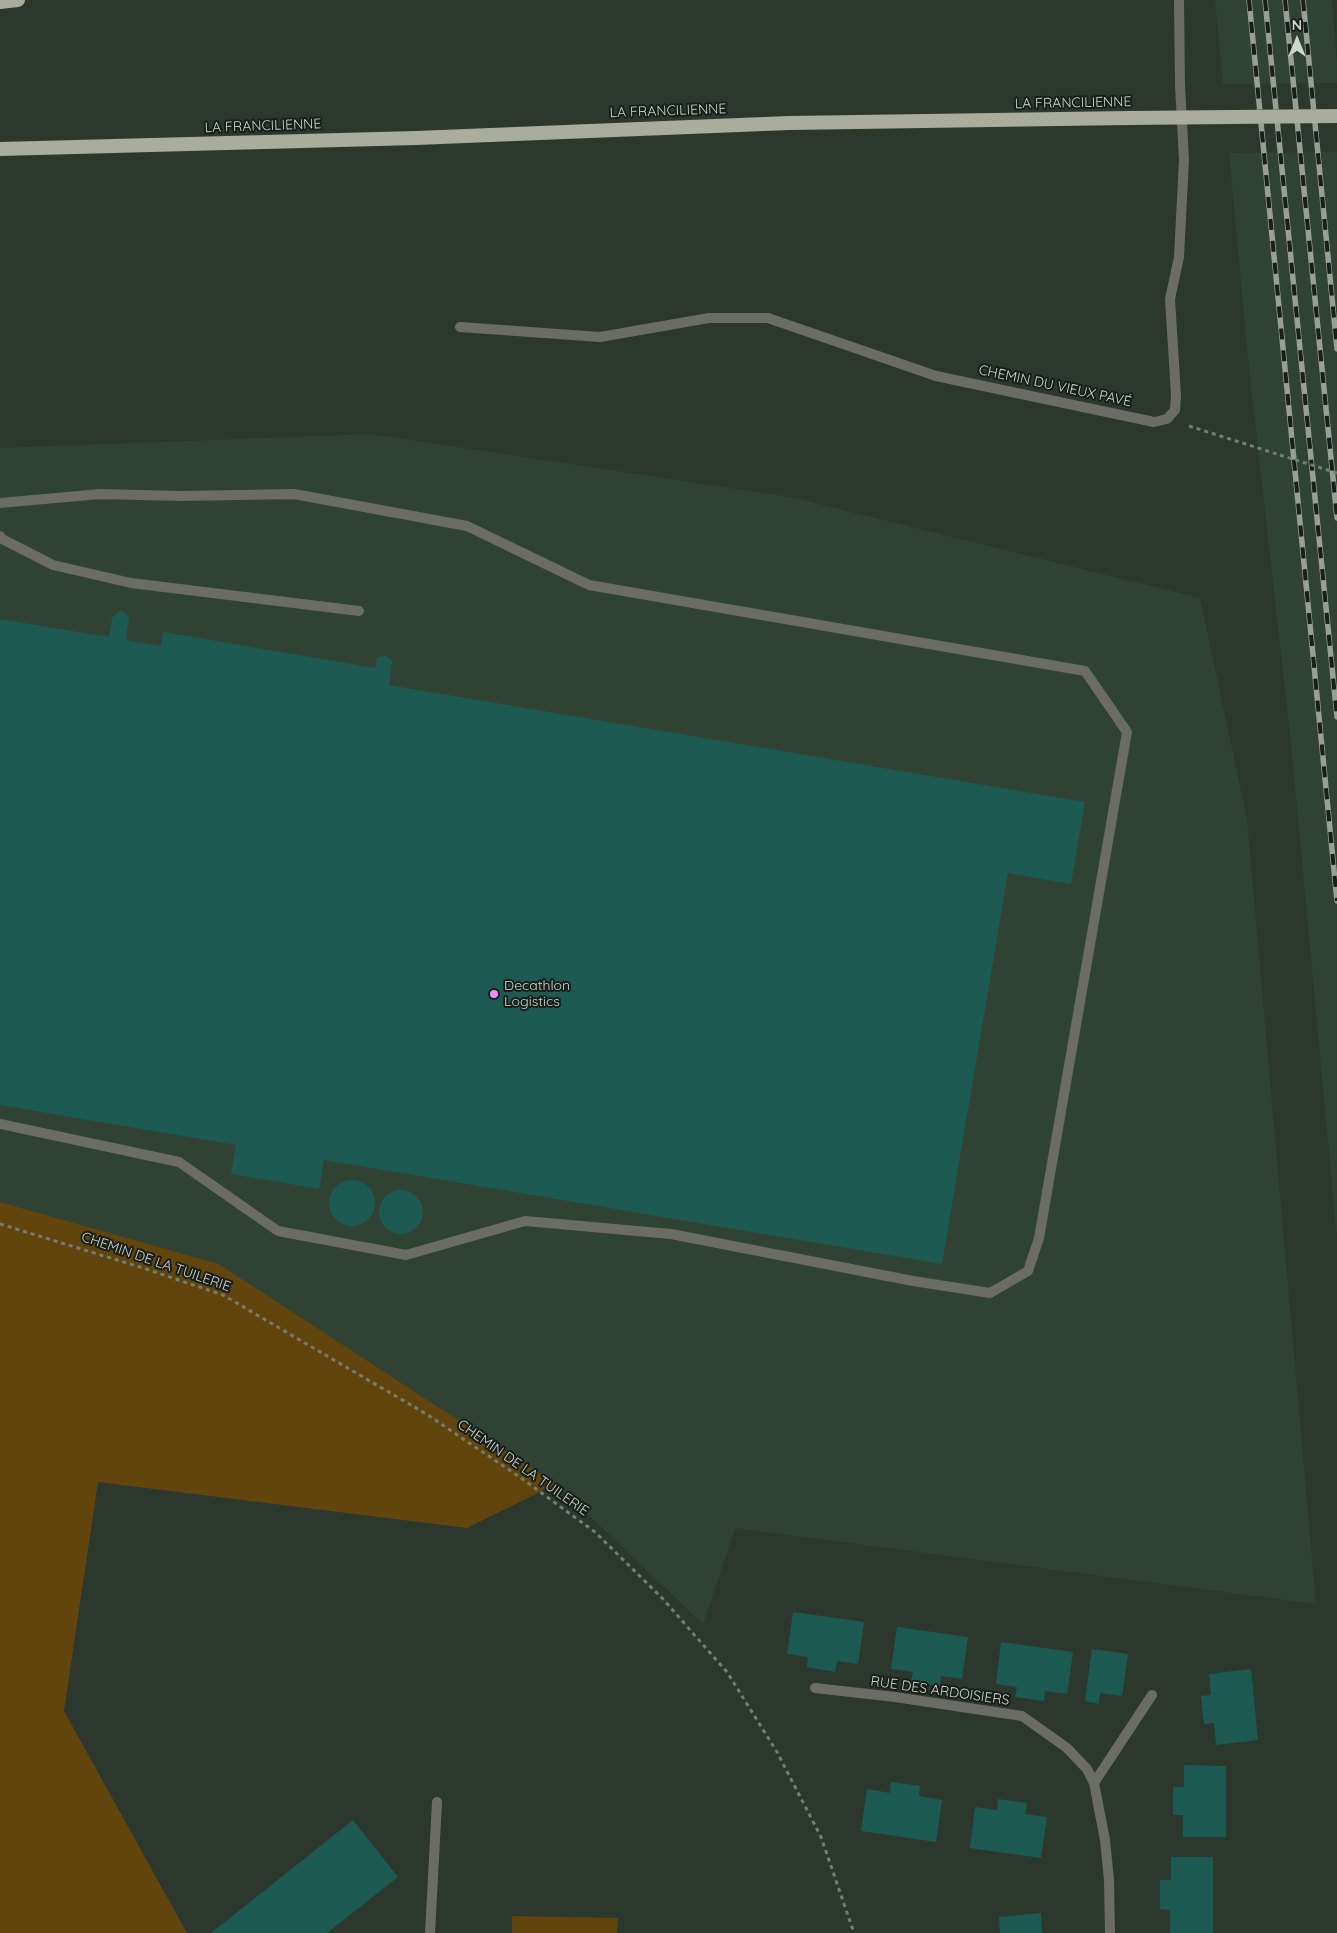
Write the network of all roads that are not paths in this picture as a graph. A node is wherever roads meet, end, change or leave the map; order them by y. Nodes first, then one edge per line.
1 (18, 0) edge
2 (1179, 0) edge
3 (0, 2) edge
4 (1337, 116) edge
5 (0, 149) edge
6 (460, 327) dead end
7 (0, 503) edge
8 (0, 536) edge
9 (359, 611) dead end
10 (0, 1124) edge
11 (815, 1688) dead end
12 (1152, 1695) dead end
13 (1094, 1783) junction
14 (437, 1802) dead end
15 (430, 1933) edge
16 (1110, 1933) edge

1 - 3 highway
2 - 6 street, CHEMIN DU VIEUX PAVÉ
4 - 5 highway, LA FRANCILIENNE, bridge
7 - 10 street
8 - 9 street
11 - 13 street, RUE DES ARDOISIERS
12 - 13 street
13 - 16 street, RUE DES ARDOISIERS
14 - 15 street

